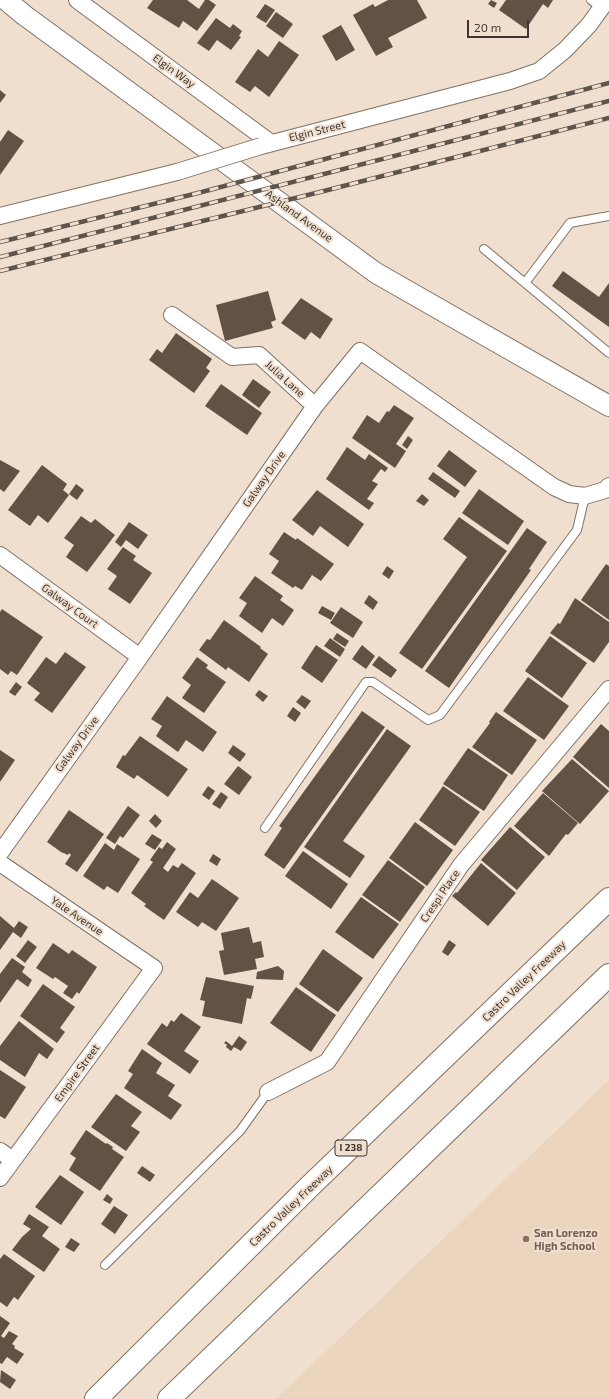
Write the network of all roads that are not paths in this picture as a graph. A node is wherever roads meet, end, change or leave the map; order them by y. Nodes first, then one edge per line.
1 (6, 0) edge
2 (77, 0) edge
3 (600, 3) edge
4 (266, 144) junction
5 (0, 216) edge
6 (609, 216) edge
7 (484, 249) dead end
8 (525, 283) junction
9 (172, 315) dead end
10 (609, 353) edge
11 (315, 406) junction
12 (609, 406) edge
13 (609, 486) edge
14 (585, 496) junction
15 (0, 555) edge
16 (140, 657) junction
17 (609, 689) edge
18 (265, 828) dead end
19 (0, 853) edge
20 (0, 863) edge
21 (609, 899) edge
22 (154, 968) joint
23 (609, 975) edge
24 (268, 1092) joint
25 (6, 1155) edge
26 (0, 1178) edge
27 (105, 1265) dead end
28 (96, 1399) edge
29 (169, 1399) edge

1 - 12 street, Ashland Avenue
2 - 4 street, Elgin Way
3 - 4 street, Elgin Street
4 - 5 street, Elgin Street, bridge
6 - 8 lane
7 - 8 lane
8 - 10 lane
9 - 11 street, Julia Lane
11 - 14 street, Galway Drive
11 - 16 street, Galway Drive
13 - 14 street, Galway Drive
14 - 18 lane
15 - 16 street, Galway Court
16 - 19 street, Galway Drive
17 - 24 street, Crespi Place
20 - 22 street, Yale Avenue
21 - 28 highway, Castro Valley Freeway / I 238
22 - 25 street, Empire Street
23 - 29 highway
24 - 27 lane
25 - 26 street, Empire Street

